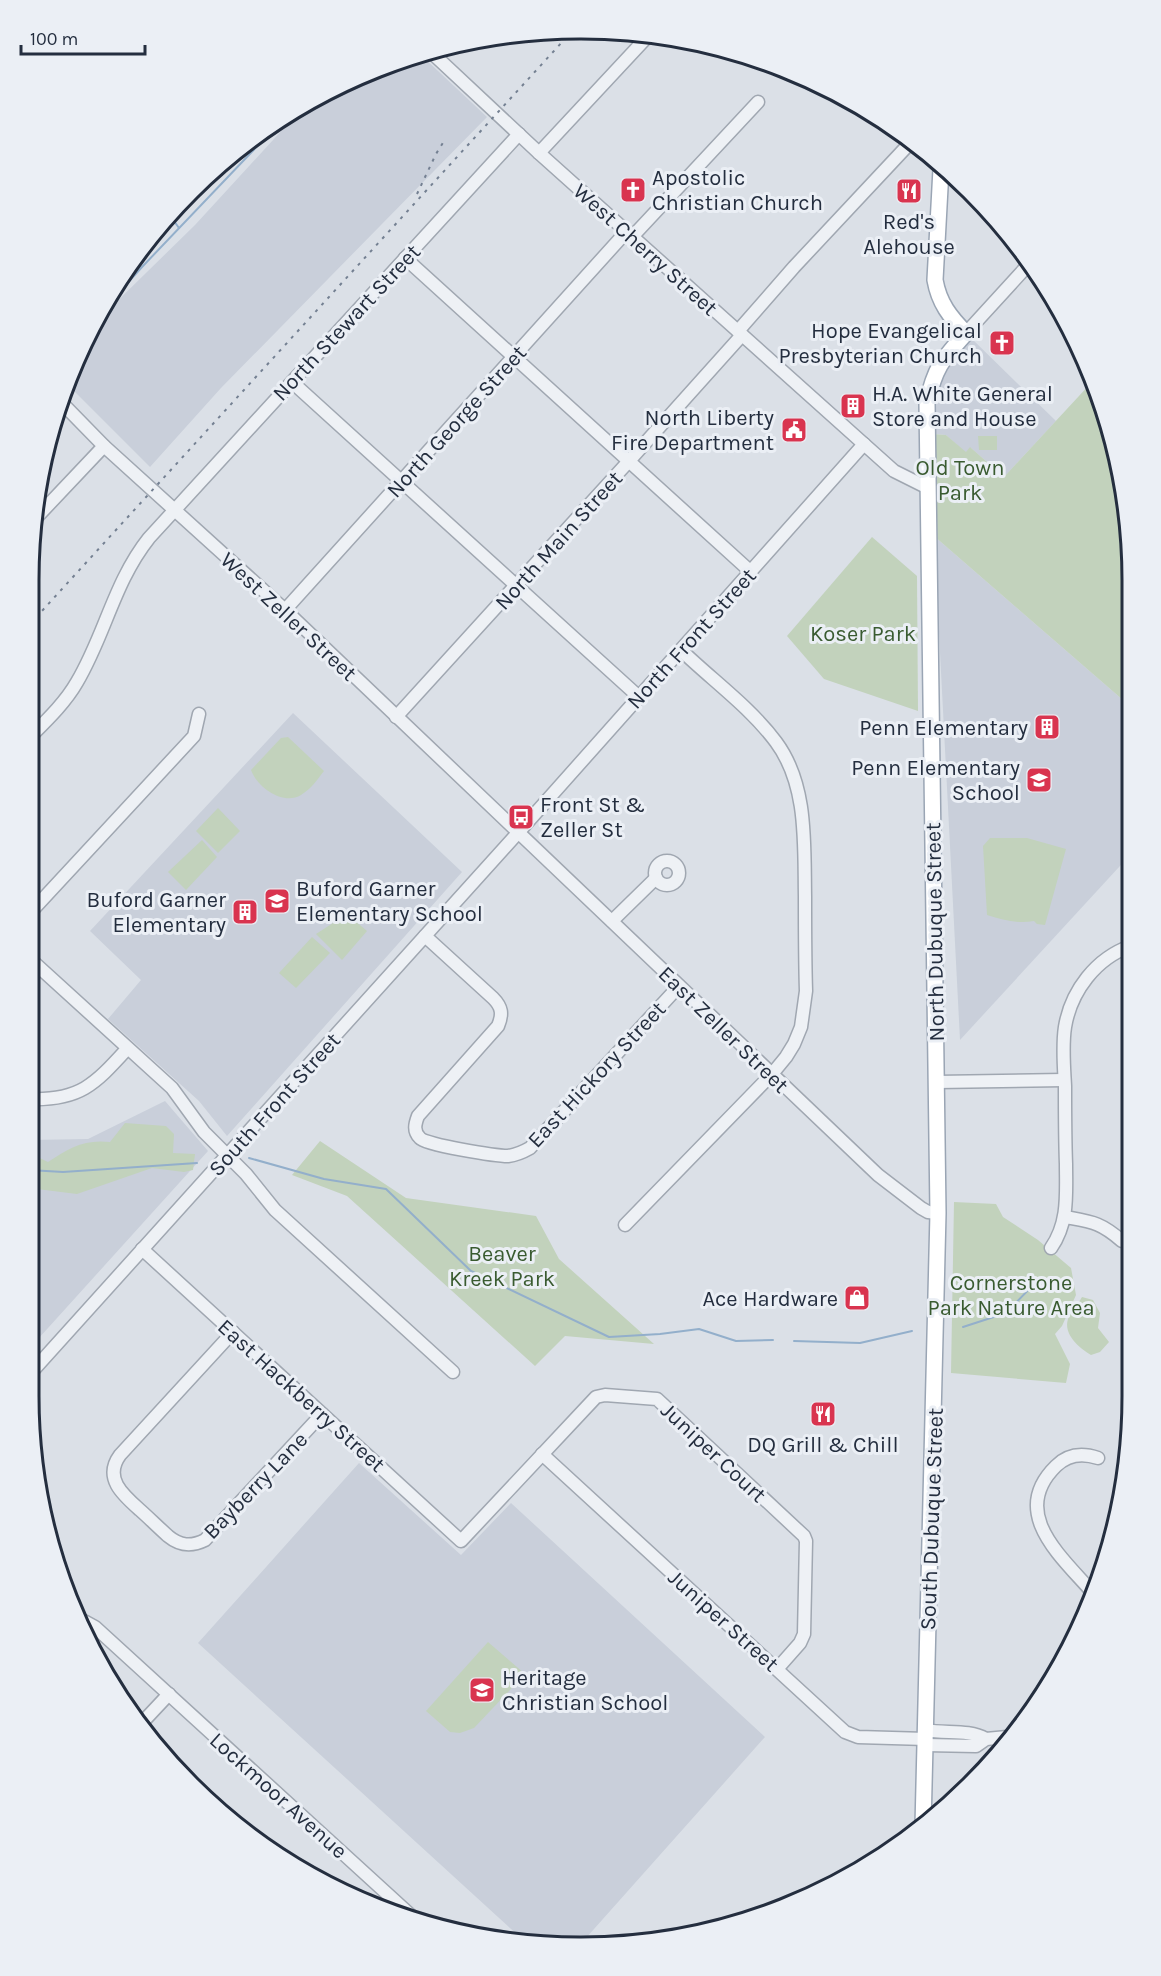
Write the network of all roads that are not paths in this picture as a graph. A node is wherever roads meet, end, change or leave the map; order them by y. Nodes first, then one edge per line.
1 (642, 43) edge
2 (437, 58) edge
3 (758, 102) dead end
4 (519, 134) junction
5 (906, 148) edge
6 (540, 153) junction
7 (942, 177) edge
8 (629, 234) junction
9 (405, 258) junction
10 (1024, 270) edge
11 (740, 333) junction
12 (966, 333) junction
13 (514, 356) junction
14 (291, 382) junction
15 (67, 408) edge
16 (864, 444) junction
17 (104, 446) junction
18 (629, 461) junction
19 (401, 482) junction
20 (928, 488) junction
21 (44, 509) edge
22 (174, 510) junction
23 (751, 572) junction
24 (516, 586) junction
25 (285, 610) junction
26 (681, 650) junction
27 (639, 697) junction
28 (199, 714) dead end
29 (396, 717) junction
30 (39, 728) edge
31 (518, 832) junction
32 (656, 878) dead end
33 (39, 903) edge
34 (612, 921) junction
35 (425, 936) junction
36 (1122, 950) edge
37 (39, 966) edge
38 (679, 986) junction
39 (127, 1049) junction
40 (772, 1074) junction
41 (1064, 1080) junction
42 (937, 1083) junction
43 (39, 1098) edge
44 (228, 1155) junction
45 (938, 1213) junction
46 (1065, 1217) junction
47 (625, 1225) dead end
48 (1122, 1241) dead end
49 (1051, 1248) dead end
50 (142, 1249) junction
51 (233, 1332) junction
52 (39, 1363) edge
53 (453, 1372) dead end
54 (322, 1414) junction
55 (542, 1454) junction
56 (1098, 1458) dead end
57 (461, 1541) joint
58 (1087, 1585) edge
59 (90, 1625) edge
60 (777, 1669) junction
61 (169, 1694) junction
62 (146, 1718) edge
63 (926, 1738) junction
64 (1000, 1738) edge
65 (923, 1814) edge
66 (401, 1906) edge

1 - 6 street
2 - 4 street, West Cherry Street
3 - 8 street, North George Street
4 - 6 street, West Cherry Street
4 - 9 street, North Stewart Street
5 - 11 street, North Main Street
6 - 8 street, West Cherry Street
7 - 12 main road
8 - 11 street, West Cherry Street
8 - 13 street, North George Street
9 - 13 street
9 - 14 street, North Stewart Street
10 - 12 street
11 - 16 street, West Cherry Street
11 - 18 street, North Main Street
12 - 20 main road, North Dubuque Street
13 - 18 street
13 - 19 street, North George Street
14 - 19 street
14 - 22 street, North Stewart Street
15 - 17 street, West Zeller Street
16 - 20 street, West Cherry Street
16 - 23 street, North Front Street
17 - 21 street
17 - 22 street, West Zeller Street
18 - 23 street
18 - 24 street, North Main Street
19 - 24 street
19 - 25 street, North George Street
20 - 42 main road, North Dubuque Street
22 - 25 street, West Zeller Street
22 - 30 street, North Stewart Street
23 - 26 street, North Front Street
24 - 27 street
24 - 29 street, North Main Street
25 - 29 street, West Zeller Street
26 - 27 street, North Front Street
26 - 40 street
27 - 31 street, North Front Street
28 - 33 street
29 - 31 street, West Zeller Street
31 - 34 street, East Zeller Street
31 - 35 street, South Front Street
32 - 34 street
34 - 38 street, East Zeller Street
35 - 38 street, East Hickory Street
35 - 44 street, South Front Street
36 - 41 street
37 - 39 street
38 - 40 street, East Zeller Street
39 - 43 street
39 - 44 street
40 - 45 street, East Zeller Street
40 - 47 street
41 - 42 street
41 - 46 street
42 - 45 main road, North Dubuque Street
44 - 50 street, South Front Street
44 - 53 street
45 - 63 main road, South Dubuque Street
46 - 48 street
46 - 49 street
50 - 51 street, East Hackberry Street
50 - 52 street, South Front Street
51 - 54 street, East Hackberry Street
51 - 54 street, Bayberry Lane
54 - 57 street, East Hackberry Street
55 - 57 street, Juniper Court
55 - 60 street, Juniper Street
55 - 60 street, Juniper Court
56 - 58 street
59 - 61 street, Lockmoor Avenue
60 - 63 street, Juniper Street
61 - 62 street
61 - 66 street, Lockmoor Avenue
63 - 64 street, Juniper Street
63 - 65 main road, South Dubuque Street

